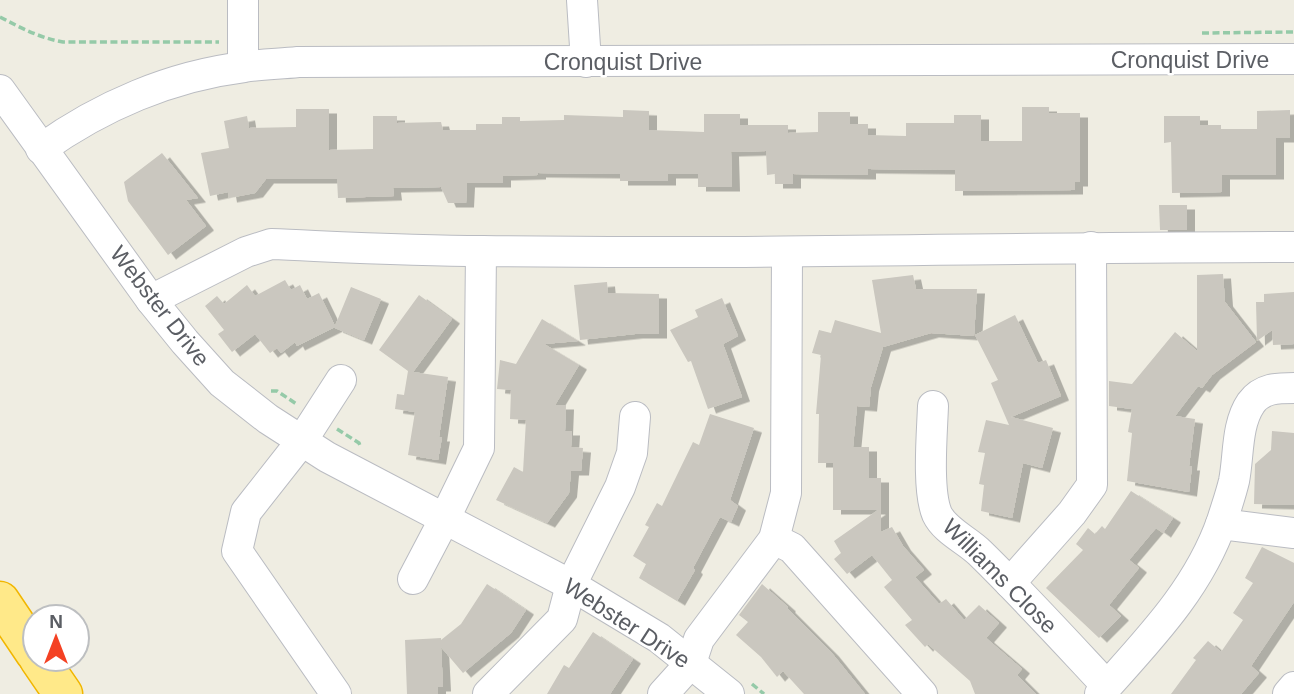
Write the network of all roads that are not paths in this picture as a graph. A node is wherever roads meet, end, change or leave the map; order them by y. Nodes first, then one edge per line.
1 (243, 0) edge
2 (582, 0) edge
3 (1294, 59) edge
4 (586, 62) junction
5 (243, 67) junction
6 (0, 90) edge
7 (41, 149) junction
8 (1091, 247) junction
9 (1294, 247) edge
10 (481, 251) junction
11 (787, 252) junction
12 (151, 300) junction
13 (341, 380) dead end
14 (1294, 388) edge
15 (933, 406) dead end
16 (635, 417) dead end
17 (301, 442) junction
18 (444, 520) junction
19 (1221, 524) junction
20 (1294, 533) edge
21 (774, 539) junction
22 (413, 579) dead end
23 (1010, 583) junction
24 (571, 585) junction
25 (0, 601) edge
26 (21, 632) edge
27 (691, 663) junction
28 (49, 673) edge
29 (1294, 687) edge
30 (1103, 690) edge
31 (63, 694) edge
32 (336, 694) edge
33 (488, 694) edge
34 (663, 694) edge
35 (729, 694) edge
36 (922, 694) edge
37 (1288, 694) edge

1 - 5 street
2 - 4 street
3 - 4 street, Cronquist Drive
4 - 5 street, Cronquist Drive
5 - 7 street, Cronquist Drive
6 - 7 street
7 - 12 street, Webster Drive
8 - 9 street
8 - 11 street
8 - 23 street
10 - 11 street
10 - 12 street
10 - 18 street
11 - 21 street
12 - 17 street, Webster Drive
13 - 17 street
14 - 19 street
15 - 23 street, Williams Close
16 - 24 street
17 - 18 street, Webster Drive
17 - 32 street
18 - 22 street
18 - 24 street, Webster Drive
19 - 20 street
19 - 30 street
21 - 27 street
21 - 36 street
23 - 30 street, Williams Close
24 - 27 street, Webster Drive
24 - 33 street
25 - 26 highway
27 - 34 street
27 - 35 street, Webster Drive
28 - 31 highway
29 - 37 street

